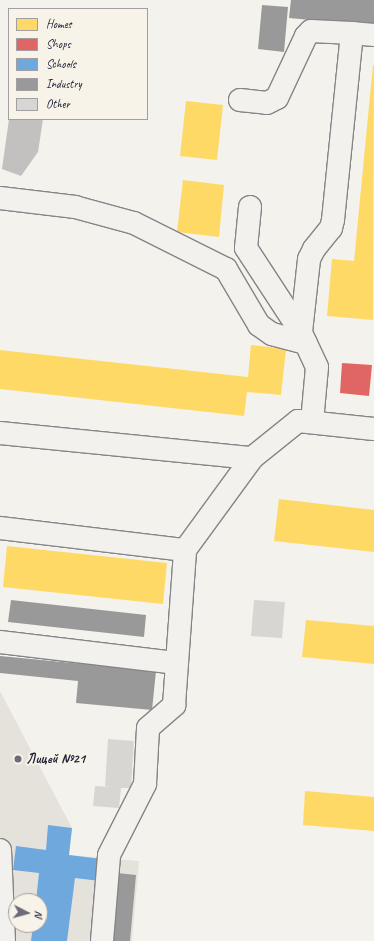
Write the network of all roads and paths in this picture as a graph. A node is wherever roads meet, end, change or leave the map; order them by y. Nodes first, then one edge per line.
1 (352, 34) junction
2 (374, 35) edge
3 (240, 100) dead end
4 (0, 198) edge
5 (250, 207) dead end
6 (304, 337) junction
7 (312, 422) junction
8 (374, 429) edge
9 (0, 433) edge
10 (252, 458) junction
11 (0, 528) edge
12 (185, 550) junction
13 (0, 642) edge
14 (177, 663) junction
15 (0, 850) edge
16 (4, 941) edge
17 (102, 941) edge

1 - 2 lane
1 - 3 lane
1 - 6 lane
4 - 6 lane
5 - 6 lane
6 - 7 lane
7 - 8 lane
7 - 10 lane
9 - 10 lane
10 - 12 lane
11 - 12 lane
12 - 14 lane
13 - 14 lane
14 - 17 lane
15 - 16 lane

